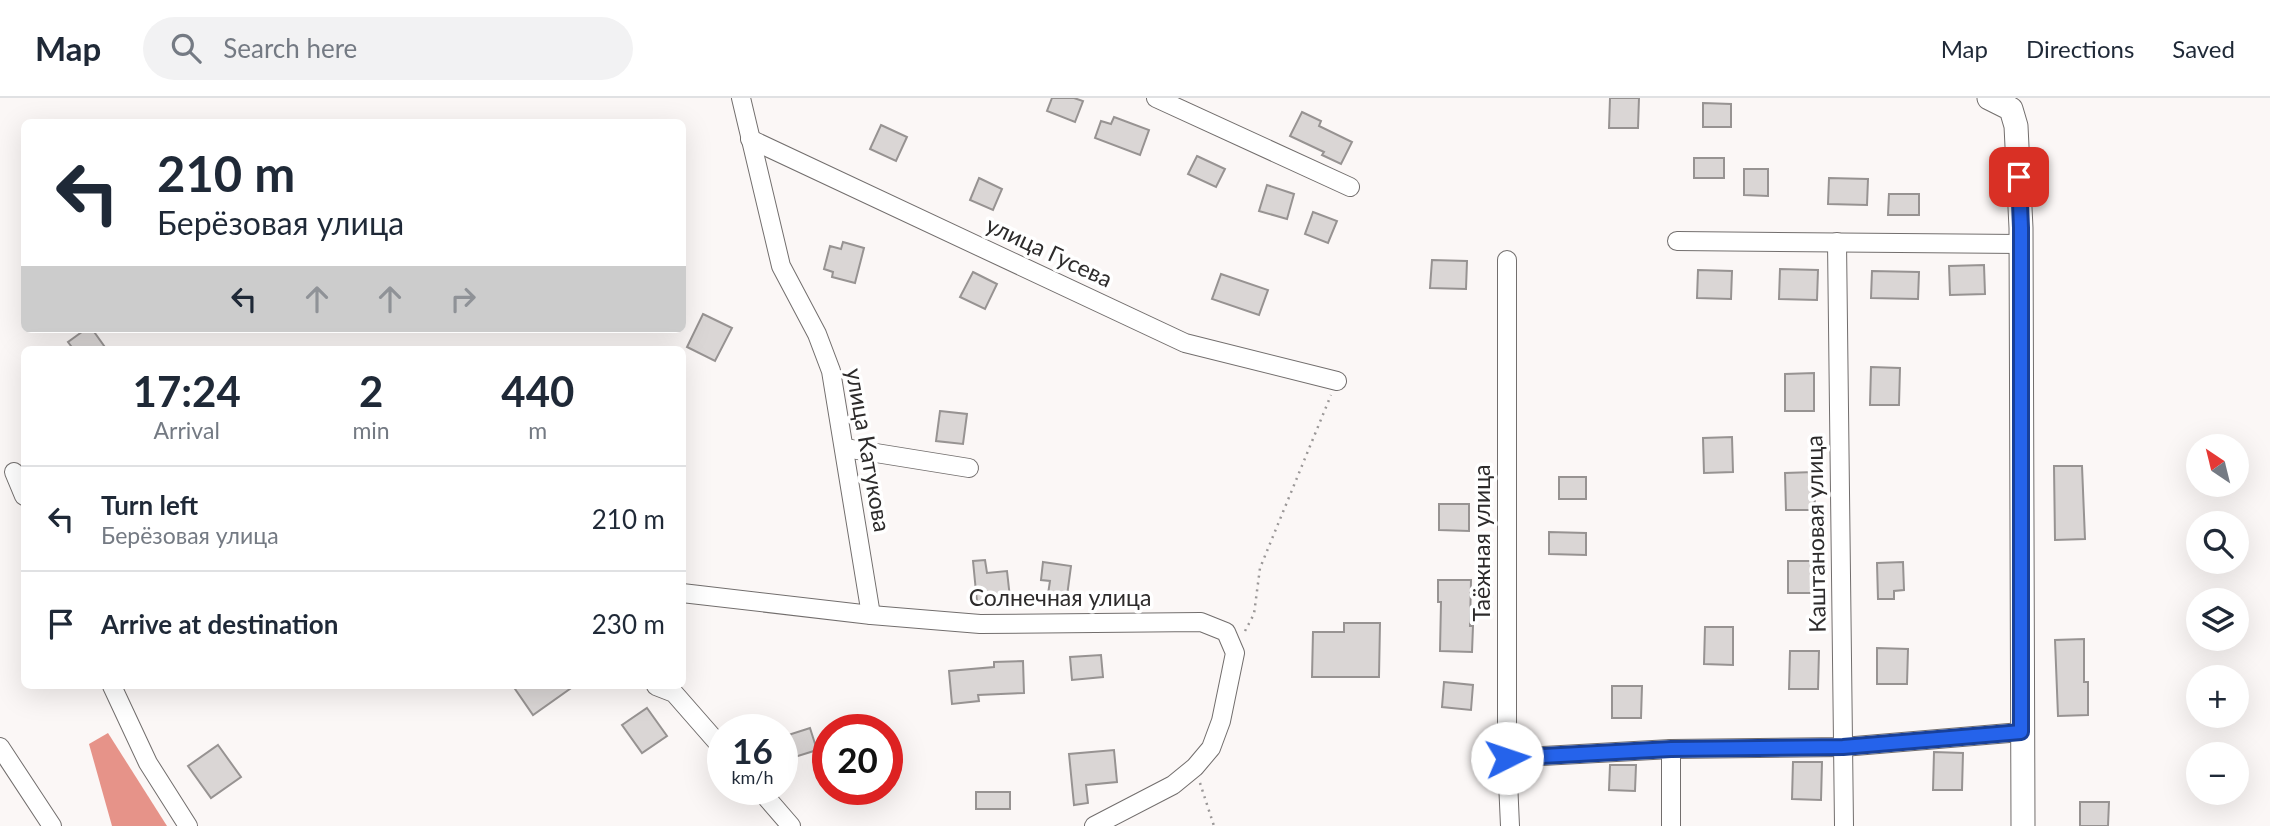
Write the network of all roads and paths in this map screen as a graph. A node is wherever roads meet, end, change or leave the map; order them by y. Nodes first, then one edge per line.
1 (741, 98) edge
2 (1156, 98) edge
3 (1989, 98) edge
4 (2013, 104) edge
5 (750, 139) junction
6 (1350, 187) dead end
7 (1677, 241) dead end
8 (1837, 242) junction
9 (2021, 244) junction
10 (1507, 260) dead end
11 (1337, 382) joint
12 (845, 448) junction
13 (970, 468) dead end
14 (13, 473) edge
15 (21, 490) edge
16 (686, 593) edge
17 (870, 615) junction
18 (1235, 653) junction
19 (113, 689) edge
20 (664, 689) edge
21 (707, 731) edge
22 (2021, 732) junction
23 (0, 747) edge
24 (1843, 747) junction
25 (1671, 749) junction
26 (1507, 758) junction
27 (1195, 767) junction
28 (773, 805) edge
29 (52, 826) edge
30 (188, 826) edge
31 (791, 826) edge
32 (1094, 826) edge
33 (1214, 826) edge
34 (1510, 826) edge
35 (1671, 826) edge
36 (1843, 826) edge
37 (2023, 826) edge

1 - 5 street, улица Катукова
2 - 6 street
3 - 4 main road
4 - 9 main road
5 - 11 street, улица Гусева
5 - 12 street, улица Катукова
7 - 8 street
8 - 9 street
8 - 24 street, Каштановая улица
9 - 22 main road
10 - 26 street, Таёжная улица
11 - 18 path
12 - 13 street
12 - 17 street, улица Катукова
14 - 15 street
16 - 17 street, Солнечная улица
17 - 18 street, Солнечная улица
18 - 27 street
19 - 30 street
20 - 21 street
22 - 24 street
22 - 37 main road
23 - 29 street
24 - 25 street
24 - 36 street, Каштановая улица
25 - 26 street
25 - 35 street
26 - 34 street, Таёжная улица
27 - 32 street
27 - 33 path
28 - 31 street

